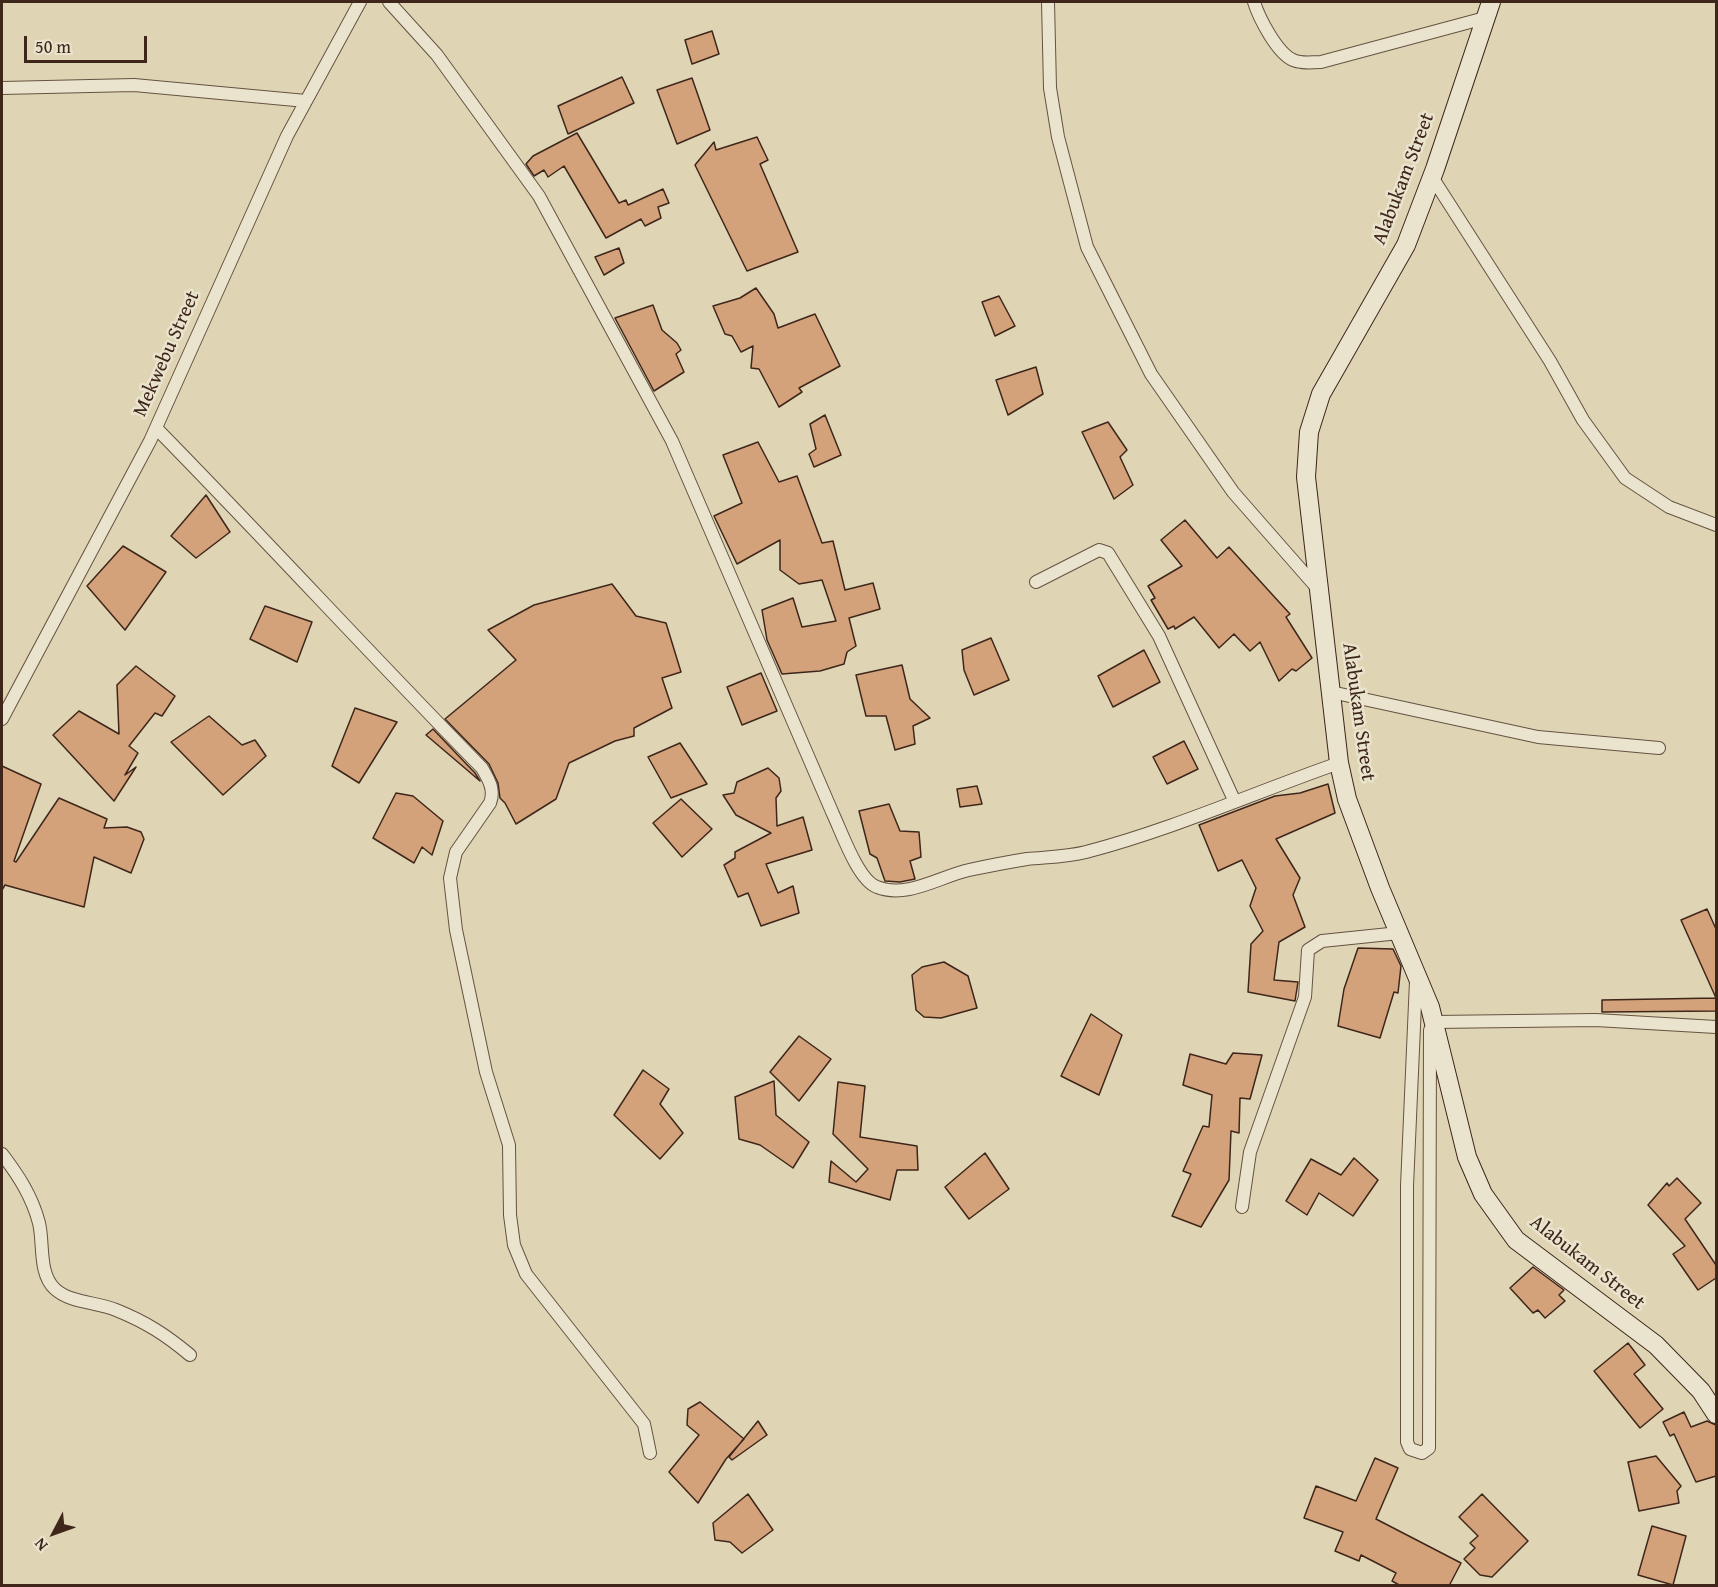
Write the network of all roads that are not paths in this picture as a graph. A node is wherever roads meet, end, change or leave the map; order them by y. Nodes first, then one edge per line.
1 (360, 2) edge
2 (389, 2) edge
3 (1048, 2) edge
4 (1254, 2) edge
5 (1488, 10) edge
6 (2, 88) edge
7 (306, 101) junction
8 (1432, 177) junction
9 (156, 428) junction
10 (1716, 525) edge
11 (1036, 582) dead end
12 (1318, 589) junction
13 (1331, 692) junction
14 (2, 719) edge
15 (1659, 748) dead end
16 (1339, 763) junction
17 (1234, 800) junction
18 (1399, 933) junction
19 (1416, 974) junction
20 (1432, 1015) junction
21 (1716, 1028) edge
22 (2, 1154) edge
23 (1242, 1207) dead end
24 (190, 1355) dead end
25 (1716, 1414) edge
26 (650, 1454) dead end

1 - 7 street, Mekwebu Street
2 - 17 street
3 - 12 street
4 - 5 street
5 - 8 street, Alabukam Street
6 - 7 street
7 - 9 street, Mekwebu Street
8 - 10 street
8 - 12 street, Alabukam Street
9 - 14 street, Mekwebu Street
9 - 26 street
11 - 17 street
12 - 13 street, Alabukam Street
13 - 15 street
13 - 16 street, Alabukam Street
16 - 17 street
16 - 18 street, Alabukam Street
18 - 19 street, Alabukam Street
18 - 23 street
19 - 20 street, Alabukam Street
19 - 20 street
20 - 21 street
20 - 25 street, Alabukam Street
22 - 24 street

